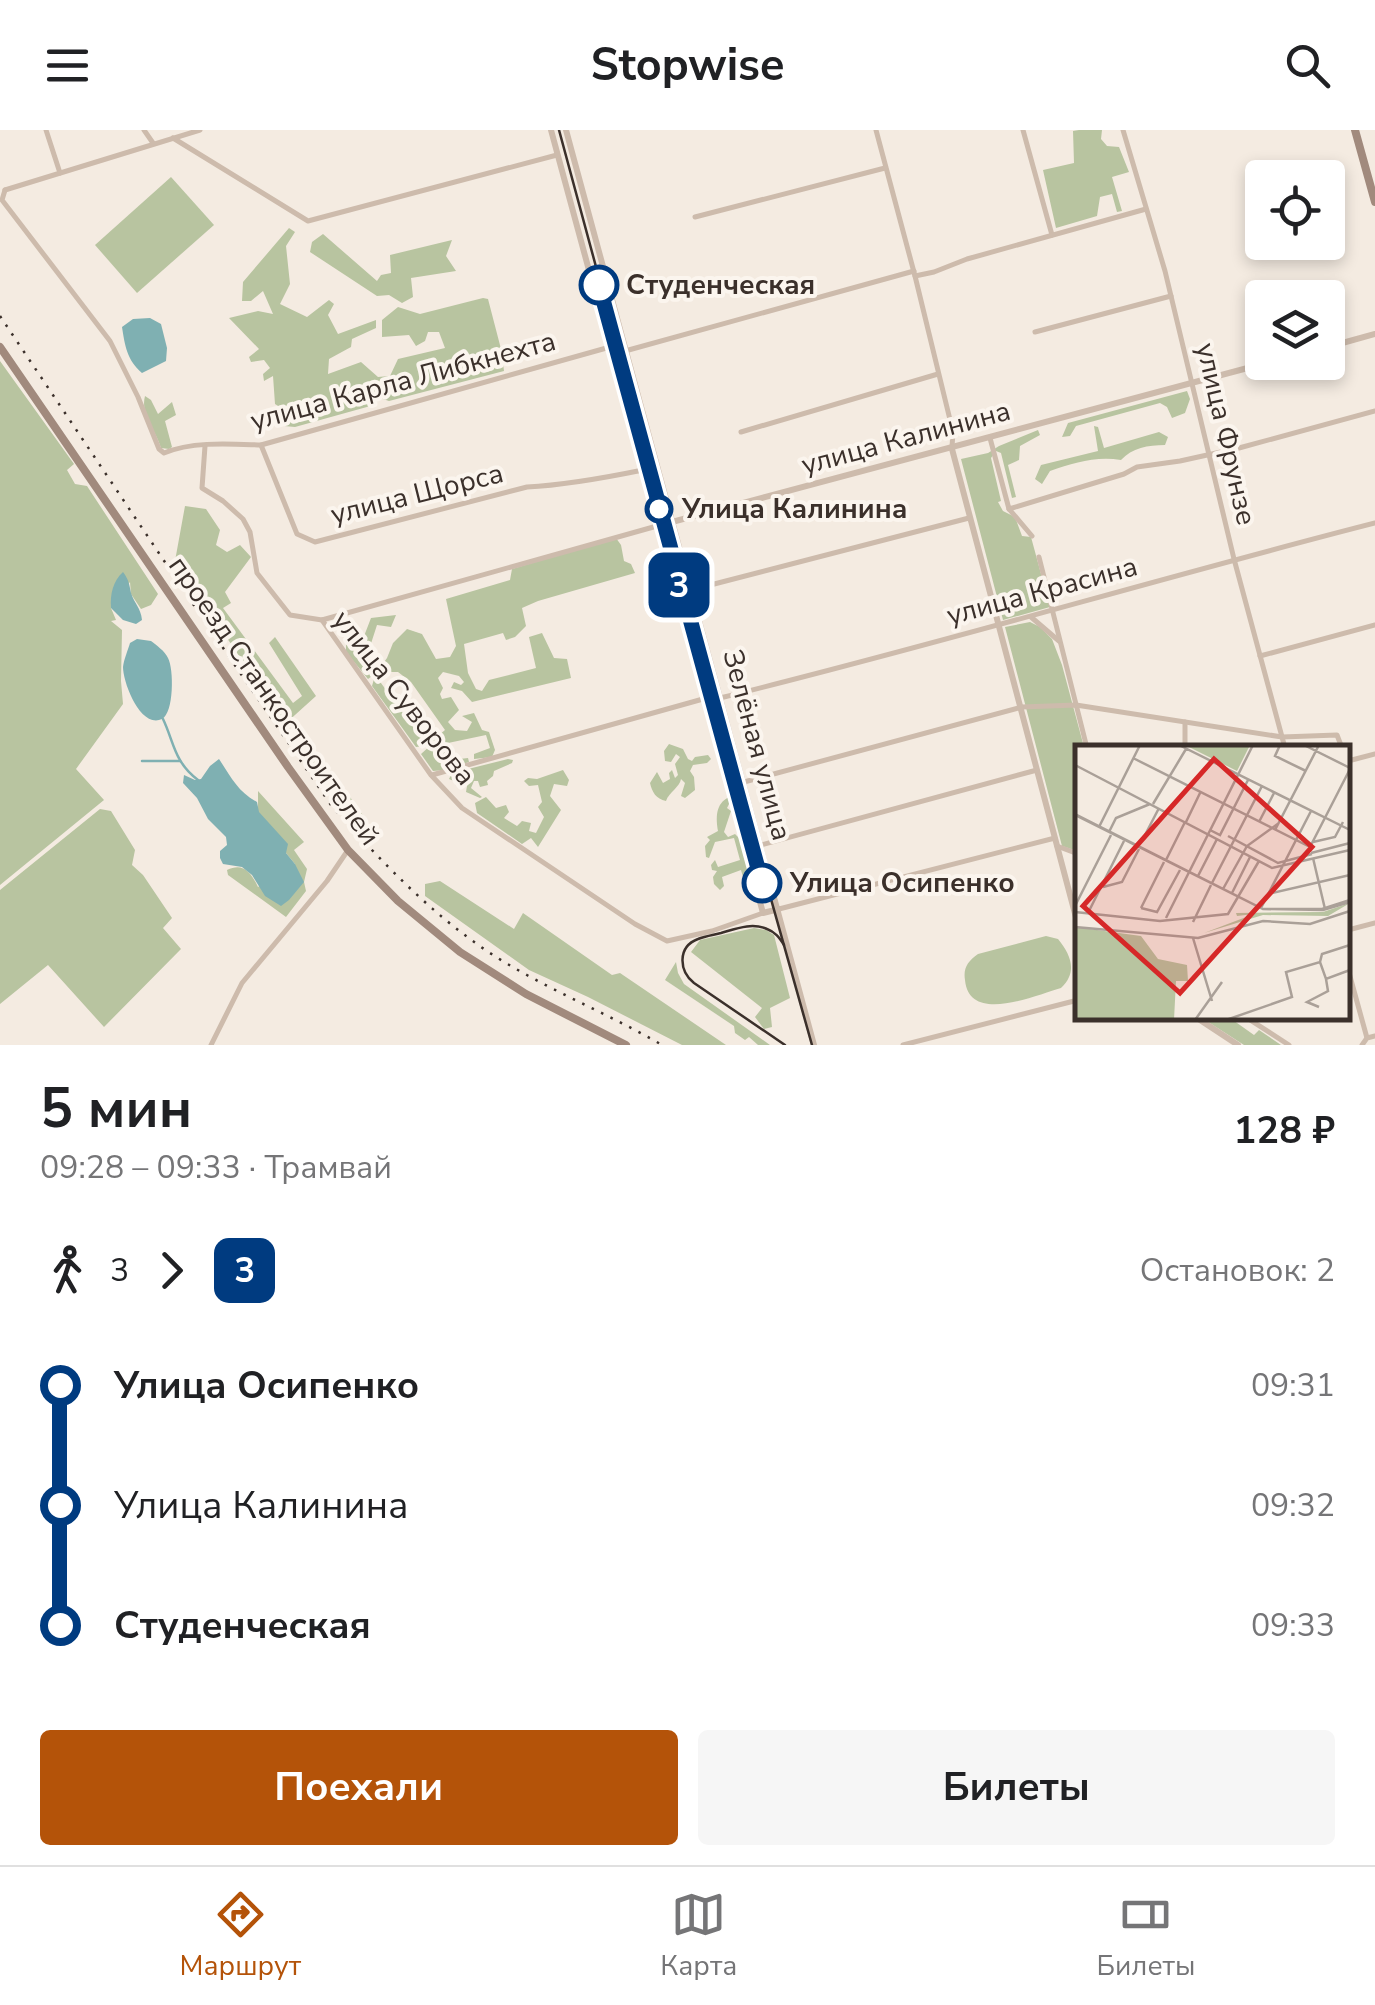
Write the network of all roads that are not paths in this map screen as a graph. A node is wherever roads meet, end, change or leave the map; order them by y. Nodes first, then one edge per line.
1 (46, 130) edge
2 (144, 130) edge
3 (200, 130) edge
4 (551, 130) edge
5 (566, 130) edge
6 (876, 130) edge
7 (1023, 130) edge
8 (1123, 130) edge
9 (1355, 130) edge
10 (173, 138) junction
11 (154, 143) junction
12 (558, 155) junction
13 (886, 168) junction
14 (60, 173) junction
15 (2, 188) edge
16 (1, 199) edge
17 (1375, 202) edge
18 (1146, 209) junction
19 (695, 217) dead end
20 (1052, 235) junction
21 (915, 273) junction
22 (1171, 296) junction
23 (1035, 332) dead end
24 (1375, 334) edge
25 (1345, 342) edge
26 (610, 346) junction
27 (0, 347) edge
28 (626, 351) junction
29 (1245, 369) edge
30 (938, 374) junction
31 (1194, 383) junction
32 (1375, 411) edge
33 (741, 432) dead end
34 (990, 438) junction
35 (205, 446) junction
36 (261, 446) junction
37 (952, 449) junction
38 (1209, 454) junction
39 (643, 470) junction
40 (1010, 509) junction
41 (972, 518) junction
42 (674, 522) junction
43 (1375, 524) edge
44 (658, 526) junction
45 (1032, 536) dead end
46 (1039, 556) dead end
47 (1234, 559) junction
48 (692, 590) junction
49 (1052, 610) junction
50 (1032, 617) junction
51 (322, 620) junction
52 (1000, 624) junction
53 (1375, 625) edge
54 (1061, 642) junction
55 (1260, 656) junction
56 (720, 698) junction
57 (704, 700) junction
58 (1076, 705) junction
59 (1022, 707) junction
60 (1184, 722) junction
61 (1282, 736) junction
62 (1085, 745) edge
63 (1186, 745) edge
64 (1284, 745) edge
65 (1341, 745) edge
66 (1375, 754) edge
67 (1350, 760) edge
68 (1038, 770) junction
69 (431, 775) junction
70 (744, 782) junction
71 (1056, 842) junction
72 (761, 845) junction
73 (348, 850) junction
74 (1075, 852) edge
75 (778, 910) junction
76 (763, 914) junction
77 (1075, 915) edge
78 (1375, 923) edge
79 (1350, 929) edge
80 (1350, 976) edge
81 (1075, 1001) edge
82 (1200, 1020) edge
83 (1250, 1020) edge
84 (1375, 1036) edge
85 (928, 1038) junction
86 (1367, 1038) junction
87 (211, 1045) edge
88 (626, 1045) edge
89 (814, 1045) edge
90 (903, 1045) edge
91 (938, 1045) edge
92 (1238, 1045) edge
93 (1289, 1045) edge
94 (1362, 1045) edge

1 - 14 street
2 - 11 street
3 - 10 street
4 - 12 street, Зелёная улица
5 - 28 street, Зелёная улица
6 - 13 street
7 - 20 street
8 - 18 street, улица Фрунзе
9 - 17 main road
10 - 11 street
10 - 12 street
11 - 14 street
12 - 26 street, Зелёная улица
13 - 19 street
13 - 21 street
14 - 15 street
15 - 16 street
16 - 35 street
18 - 20 street
18 - 22 street, улица Фрунзе
20 - 21 street
21 - 28 street
21 - 30 street
22 - 23 street
22 - 31 street, улица Фрунзе
24 - 25 street
26 - 36 street, улица Карла Либкнехта
26 - 39 street, Зелёная улица
27 - 73 main road, проезд Станкостроителей
28 - 42 street, Зелёная улица
29 - 31 street, улица Калинина
30 - 33 street
30 - 37 street
31 - 34 street, улица Калинина
31 - 38 street, улица Фрунзе
32 - 38 street
34 - 37 street, улица Калинина
34 - 40 street
35 - 36 street, улица Карла Либкнехта
35 - 51 street, улица Суворова
36 - 39 street, улица Щорса
37 - 41 street
37 - 42 street, улица Калинина
38 - 40 street
38 - 47 street, улица Фрунзе
39 - 44 street, Зелёная улица
40 - 45 street
41 - 48 street
41 - 52 street
42 - 44 street, улица Калинина
42 - 48 street, Зелёная улица
43 - 47 street, улица Красина
44 - 51 street, улица Калинина
44 - 57 street, Зелёная улица
46 - 49 street
47 - 49 street, улица Красина
47 - 55 street, улица Фрунзе
48 - 56 street, Зелёная улица
49 - 50 street, улица Красина
49 - 54 street
50 - 52 street, улица Красина
50 - 54 street
51 - 69 street, улица Суворова
52 - 56 street, улица Красина
52 - 59 street
53 - 55 street
54 - 58 street
55 - 61 street, улица Фрунзе
56 - 70 street, Зелёная улица
57 - 69 street
57 - 76 street, Зелёная улица
58 - 59 street
58 - 60 street
58 - 62 street
59 - 68 street
59 - 70 street
60 - 61 street
60 - 63 street
61 - 64 street, улица Фрунзе
61 - 65 street
66 - 67 street
68 - 71 street
68 - 72 street
69 - 76 street, улица Суворова
70 - 72 street, Зелёная улица
71 - 74 street
71 - 75 street
71 - 77 street
72 - 75 street, Зелёная улица
73 - 87 street
73 - 88 main road, проезд Станкостроителей
75 - 76 street
75 - 89 street
78 - 79 street
80 - 86 street
81 - 85 street
82 - 92 street
83 - 93 street
84 - 86 street
85 - 90 street
85 - 91 street
86 - 94 street

